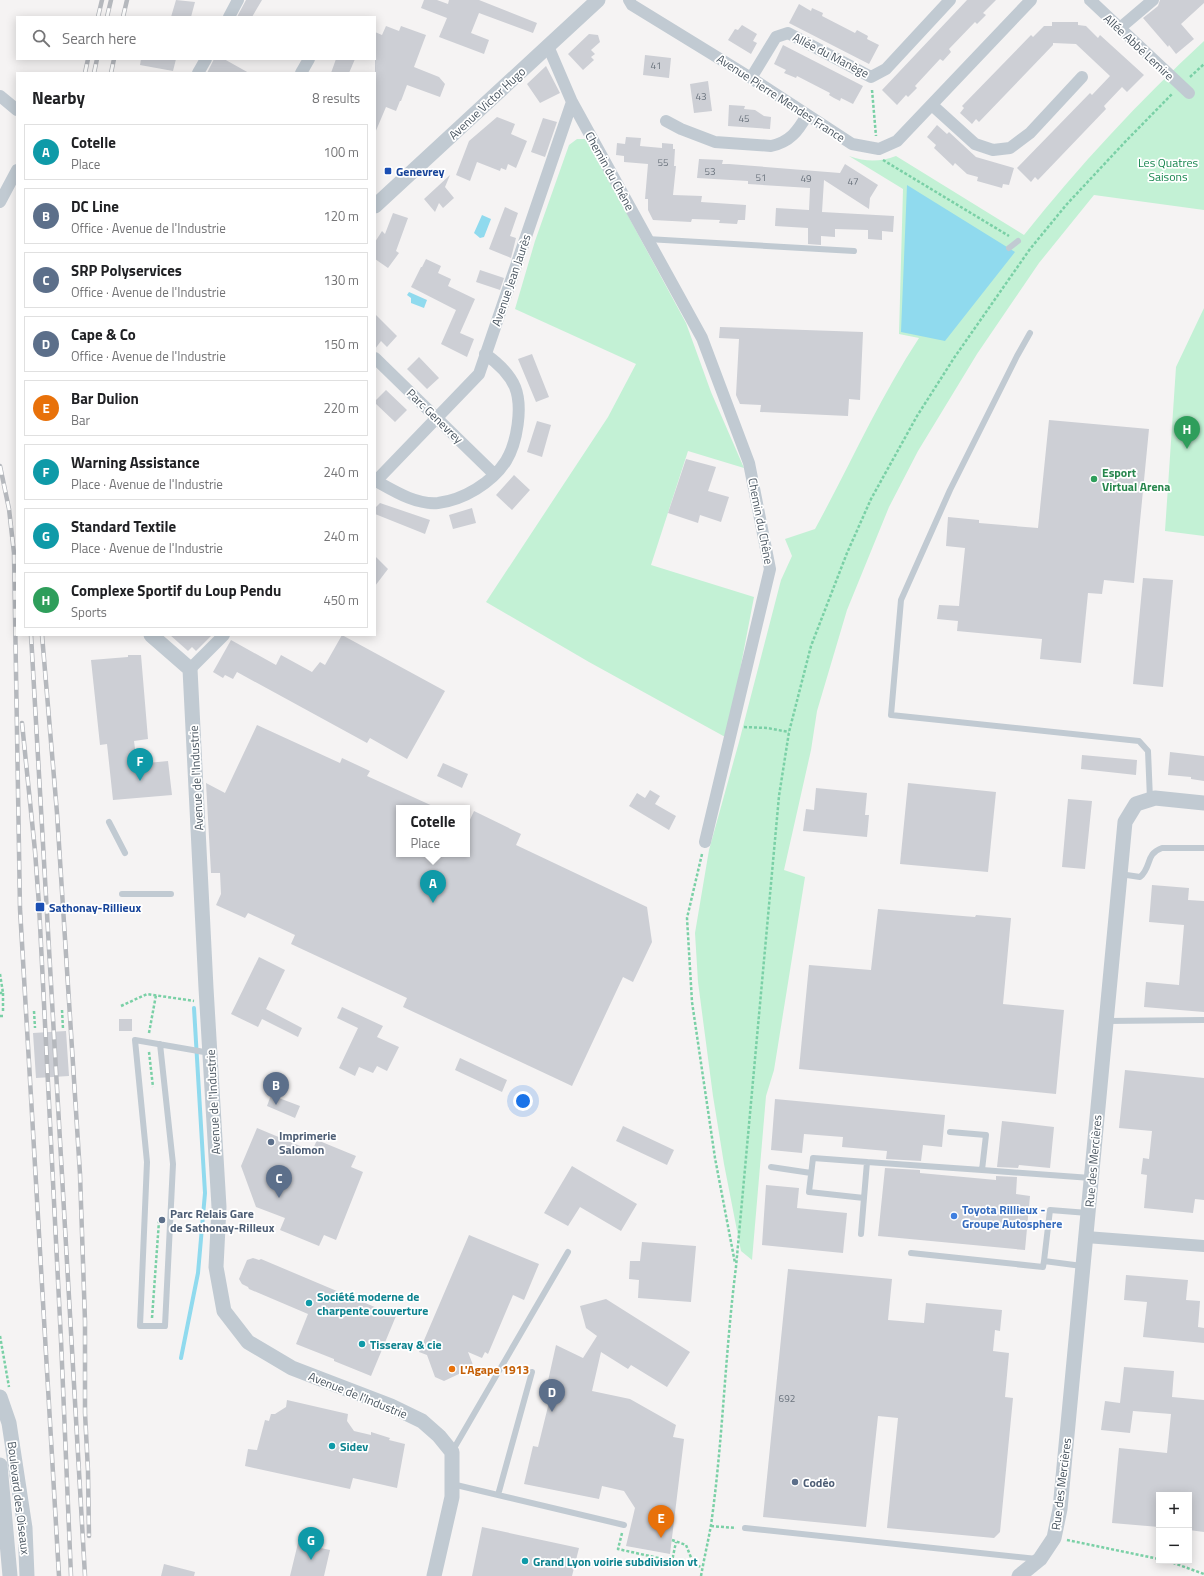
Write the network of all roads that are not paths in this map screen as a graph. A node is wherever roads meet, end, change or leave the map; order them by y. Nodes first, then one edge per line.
1 (238, 0) edge
2 (598, 0) edge
3 (630, 0) edge
4 (950, 0) edge
5 (1030, 0) edge
6 (1090, 0) edge
7 (1154, 0) edge
8 (230, 16) edge
9 (1120, 28) junction
10 (548, 46) junction
11 (205, 60) edge
12 (308, 60) edge
13 (199, 72) edge
14 (302, 72) edge
15 (1082, 76) dead end
16 (751, 78) junction
17 (1185, 89) road end
18 (0, 96) edge
19 (572, 102) junction
20 (932, 105) junction
21 (16, 109) edge
22 (807, 115) junction
23 (666, 120) dead end
24 (16, 172) edge
25 (0, 202) edge
26 (376, 205) edge
27 (648, 239) junction
28 (1018, 241) road end
29 (1009, 248) dead end
30 (854, 251) dead end
31 (1030, 334) dead end
32 (485, 354) junction
33 (376, 359) edge
34 (437, 417) junction
35 (494, 474) junction
36 (376, 480) edge
37 (376, 482) edge
38 (153, 636) edge
39 (223, 636) edge
40 (190, 669) junction
41 (1150, 800) junction
42 (1204, 803) edge
43 (109, 822) dead end
44 (705, 842) road end
45 (1204, 848) edge
46 (125, 853) dead end
47 (1120, 874) junction
48 (122, 894) dead end
49 (171, 894) dead end
50 (1204, 1020) edge
51 (1106, 1021) junction
52 (160, 1044) junction
53 (210, 1053) junction
54 (950, 1132) dead end
55 (867, 1162) junction
56 (771, 1167) dead end
57 (982, 1170) junction
58 (811, 1173) junction
59 (1091, 1178) junction
60 (864, 1198) junction
61 (1088, 1213) junction
62 (861, 1234) dead end
63 (1086, 1237) junction
64 (1204, 1246) edge
65 (568, 1252) dead end
66 (911, 1253) dead end
67 (1044, 1261) junction
68 (1083, 1266) junction
69 (532, 1372) dead end
70 (5, 1392) edge
71 (452, 1452) junction
72 (0, 1464) edge
73 (452, 1484) junction
74 (498, 1495) junction
75 (624, 1525) road end
76 (745, 1528) road end
77 (1040, 1559) junction
78 (10, 1576) edge
79 (27, 1576) edge
80 (434, 1576) edge
81 (1019, 1576) edge

1 - 8 street
2 - 10 street, Avenue Victor Hugo
3 - 16 street, Avenue Pierre Mendes France
4 - 16 street, Allée du Manège
5 - 20 street
6 - 9 street, Allée Abbé Lemire
7 - 9 street
9 - 17 street, Allée Abbé Lemire
10 - 19 street
10 - 26 street, Avenue Victor Hugo
11 - 13 street
12 - 14 street
15 - 20 street
16 - 22 street, Avenue Pierre Mendes France
18 - 21 street
19 - 27 street, Chemin du Chêne
19 - 32 street, Avenue Jean Jaurès
20 - 22 street, Avenue Pierre Mendes France
22 - 23 street
24 - 25 street
27 - 30 lane
27 - 44 street, Chemin du Chêne
28 - 29 lane
31 - 41 lane
32 - 34 street, Avenue Jean Jaurès
32 - 35 street
33 - 34 street, Parc Genevrey
34 - 35 street, Parc Genevrey
34 - 36 street, Avenue Jean Jaurès
35 - 37 street
38 - 40 street
39 - 40 street
40 - 53 street, Avenue de l'Industrie
41 - 42 street, Rue des Mercières
41 - 47 street, Rue des Mercières
43 - 46 lane
45 - 47 lane
47 - 51 street, Rue des Mercières
48 - 49 lane
50 - 51 lane
51 - 59 street, Rue des Mercières
52 - 52 lane
52 - 53 lane
53 - 71 street, Avenue de l'Industrie
54 - 57 lane
55 - 57 lane
55 - 58 lane
55 - 60 lane
56 - 58 lane
57 - 59 lane
58 - 60 lane
59 - 61 street, Rue des Mercières
60 - 62 lane
61 - 63 street, Rue des Mercières
61 - 67 lane
63 - 64 street
63 - 68 street, Rue des Mercières
65 - 71 lane
66 - 67 lane
67 - 68 lane
68 - 77 street, Rue des Mercières
69 - 74 lane
70 - 79 street, Boulevard des Oiseaux
71 - 73 street
72 - 78 street, Boulevard des Oiseaux
73 - 74 lane
73 - 80 street
74 - 75 lane
76 - 77 lane
77 - 81 street, Rue des Mercières

